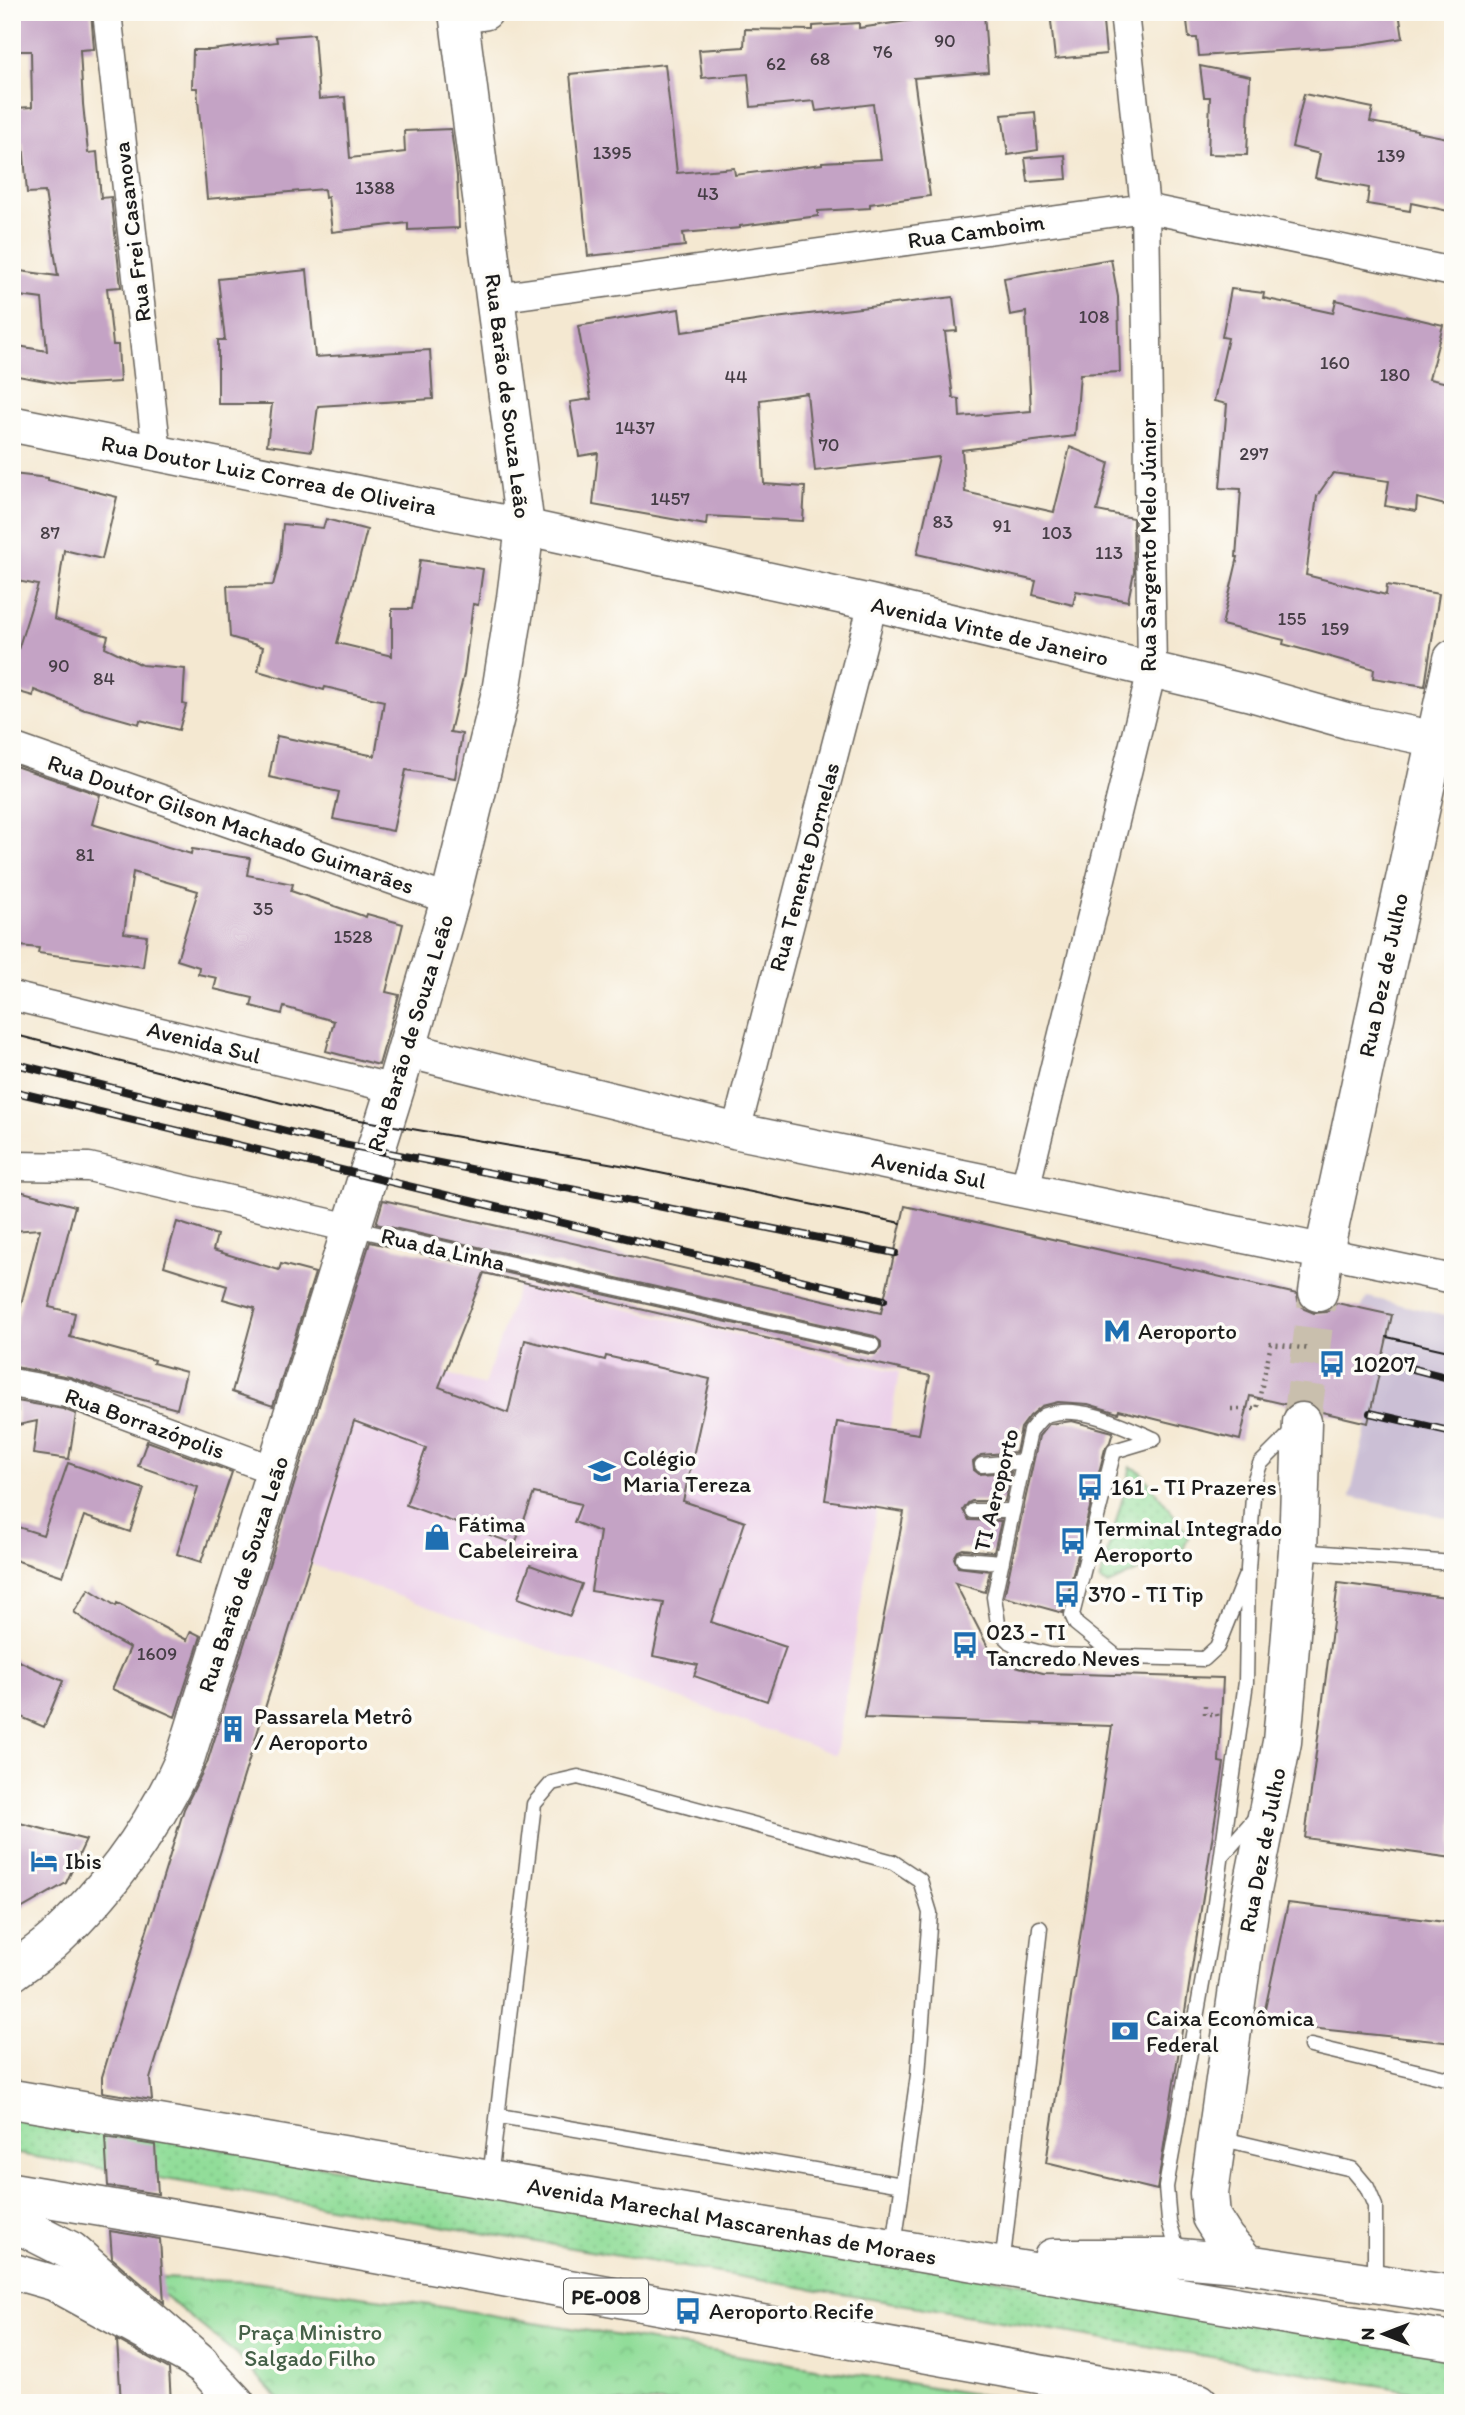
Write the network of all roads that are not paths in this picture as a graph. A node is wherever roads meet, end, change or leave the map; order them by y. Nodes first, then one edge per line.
1 (107, 12) edge
2 (1124, 12) edge
3 (467, 14) edge
4 (1145, 208) junction
5 (1453, 272) edge
6 (496, 298) junction
7 (12, 424) edge
8 (157, 453) junction
9 (525, 527) junction
10 (873, 603) junction
11 (1453, 659) edge
12 (1152, 670) junction
13 (1443, 741) edge
14 (12, 747) edge
15 (450, 900) junction
16 (12, 996) edge
17 (407, 1050) junction
18 (395, 1089) junction
19 (736, 1131) junction
20 (12, 1166) edge
21 (1025, 1189) junction
22 (350, 1228) junction
23 (1324, 1252) junction
24 (1453, 1279) edge
25 (1318, 1292) tunnel mouth
26 (872, 1345) dead end
27 (12, 1383) edge
28 (1302, 1422) joint
29 (1024, 1461) junction
30 (982, 1465) dead end
31 (276, 1471) junction
32 (973, 1511) dead end
33 (1013, 1511) junction
34 (1298, 1550) junction
35 (963, 1559) dead end
36 (1002, 1562) junction
37 (1453, 1563) edge
38 (1248, 1569) junction
39 (1117, 1657) junction
40 (1272, 1799) junction
41 (1221, 1857) junction
42 (1040, 1928) dead end
43 (12, 1972) edge
44 (1311, 2046) dead end
45 (1453, 2080) edge
46 (12, 2099) edge
47 (499, 2116) junction
48 (1215, 2137) junction
49 (490, 2180) junction
50 (902, 2185) junction
51 (12, 2192) edge
52 (12, 2221) edge
53 (894, 2247) junction
54 (1003, 2258) junction
55 (1180, 2258) junction
56 (954, 2259) junction
57 (1247, 2264) junction
58 (12, 2271) edge
59 (1375, 2283) junction
60 (1453, 2295) edge
61 (1453, 2341) edge
62 (200, 2363) junction
63 (237, 2403) edge
64 (1199, 2403) edge

1 - 8 street, Rua Frei Casanova
2 - 4 street, Rua Sargento Melo Júnior
3 - 6 main road, Rua Barão de Souza Leão
4 - 5 street, Rua Camboim
4 - 6 street, Rua Camboim
4 - 12 street, Rua Sargento Melo Júnior
6 - 9 main road, Rua Barão de Souza Leão
7 - 8 street, Rua Doutor Luiz Correa de Oliveira
8 - 9 street, Rua Doutor Luiz Correa de Oliveira
9 - 10 street, Avenida Vinte de Janeiro
9 - 15 main road, Rua Barão de Souza Leão
10 - 12 street, Avenida Vinte de Janeiro
10 - 19 street, Rua Tenente Dornelas
11 - 13 main road, Rua Dez de Julho
12 - 13 street, Avenida Vinte de Janeiro
12 - 21 street, Rua Sargento Melo Júnior
13 - 23 main road, Rua Dez de Julho
14 - 15 street, Rua Doutor Gilson Machado Guimarães
15 - 17 main road, Rua Barão de Souza Leão
16 - 18 street, Avenida Sul
17 - 18 main road, Rua Barão de Souza Leão
17 - 19 street, Avenida Sul
18 - 22 main road, Rua Barão de Souza Leão
19 - 21 street, Avenida Sul
20 - 22 street, Rua da Linha
21 - 23 street, Avenida Sul
22 - 26 lane, Rua da Linha
22 - 31 main road, Rua Barão de Souza Leão
23 - 24 street, Avenida Sul
23 - 25 main road, Rua Dez de Julho
27 - 31 street, Rua Borrazópolis
28 - 34 main road, Rua Dez de Julho
28 - 38 lane
29 - 30 lane
29 - 33 lane, TI Aeroporto
29 - 39 lane, TI Aeroporto
31 - 43 main road, Rua Barão de Souza Leão
32 - 33 lane
33 - 36 lane, TI Aeroporto
34 - 37 lane
34 - 40 main road, Rua Dez de Julho
35 - 36 lane
36 - 39 lane, TI Aeroporto
38 - 39 lane, TI Aeroporto
38 - 41 lane
40 - 41 lane
40 - 48 main road, Rua Dez de Julho
41 - 55 lane
42 - 54 lane
44 - 45 lane
46 - 49 main road, Avenida Marechal Mascarenhas de Moraes
47 - 49 lane
47 - 50 lane
47 - 50 lane
48 - 57 main road, Rua Dez de Julho
48 - 59 lane
49 - 53 main road, Avenida Marechal Mascarenhas de Moraes
50 - 53 lane
51 - 64 main road, PE-008
52 - 62 main road
53 - 56 main road, Avenida Marechal Mascarenhas de Moraes
54 - 55 main road
54 - 56 main road
55 - 57 main road
56 - 61 main road, Avenida Marechal Mascarenhas de Moraes
57 - 59 main road
58 - 62 street
59 - 60 main road
62 - 63 street

